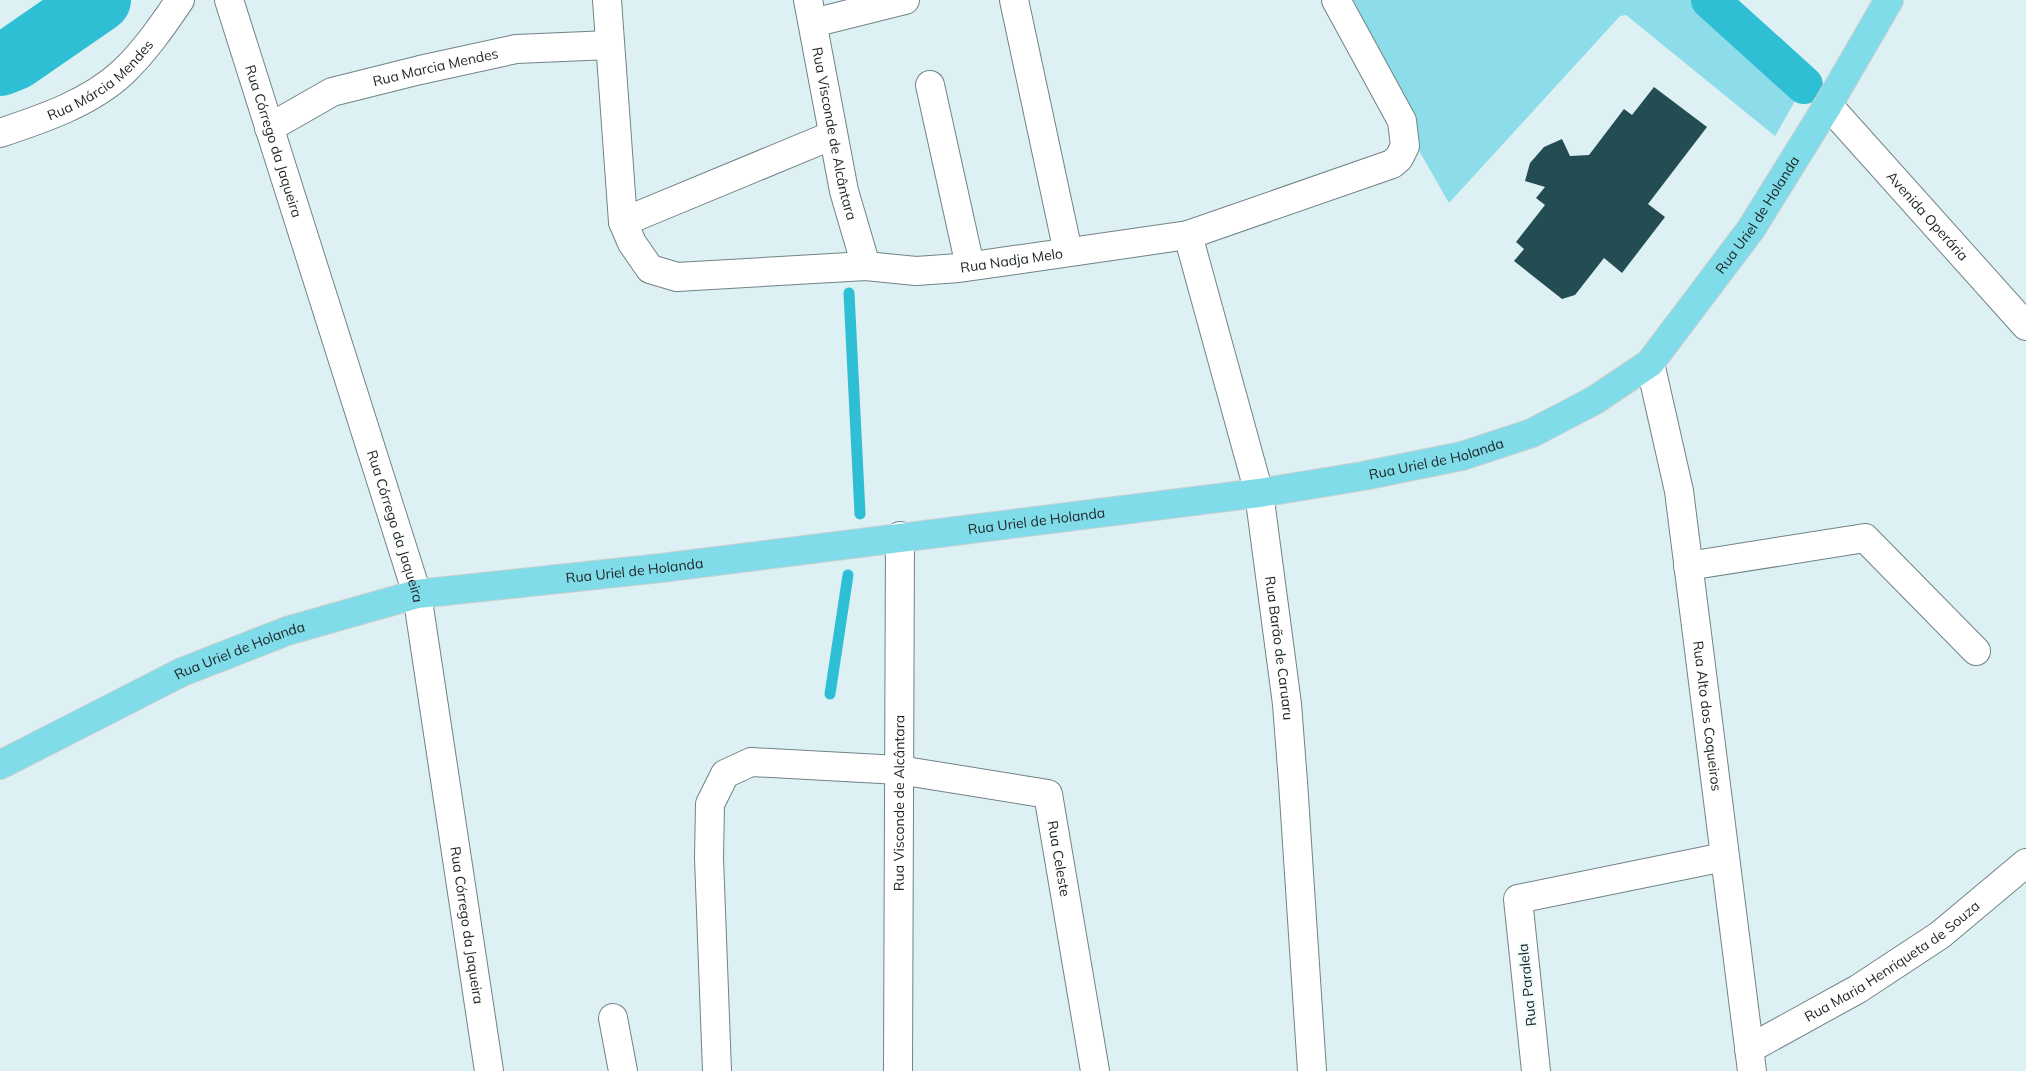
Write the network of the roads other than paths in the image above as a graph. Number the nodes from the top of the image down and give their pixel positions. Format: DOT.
graph roads {
  1 [pos="180,0"];
  2 [pos="229,0"];
  3 [pos="607,0"];
  4 [pos="905,0"];
  5 [pos="1014,0"];
  6 [pos="1336,0"];
  7 [pos="1889,0"];
  8 [pos="811,11"];
  9 [pos="610,45"];
  10 [pos="930,85"];
  11 [pos="1828,105"];
  12 [pos="269,128"];
  13 [pos="0,133"];
  14 [pos="833,135"];
  15 [pos="623,222"];
  16 [pos="1188,235"];
  17 [pos="1068,252"];
  18 [pos="866,266"];
  19 [pos="970,266"];
  20 [pos="2026,326"];
  21 [pos="1650,363"];
  22 [pos="1259,493"];
  23 [pos="900,536"];
  24 [pos="1688,566"];
  25 [pos="417,594"];
  26 [pos="1976,651"];
  27 [pos="0,765"];
  28 [pos="899,770"];
  29 [pos="1724,857"];
  30 [pos="2026,863"];
  31 [pos="613,1018"];
  32 [pos="1750,1060"];
  33 [pos="489,1071"];
  34 [pos="623,1071"];
  35 [pos="717,1071"];
  36 [pos="898,1071"];
  37 [pos="1094,1071"];
  38 [pos="1312,1071"];
  39 [pos="1536,1071"];
  1 -- 13 [label="street, Rua Márcia Mendes"];
  2 -- 12 [label="street, Rua Córrego da Jaqueira"];
  3 -- 9 [label="street"];
  4 -- 8 [label="street"];
  5 -- 17 [label="street"];
  6 -- 16 [label="street, Rua Nadja Melo"];
  7 -- 11 [label="main road, Rua Uriel de Holanda"];
  8 -- 14 [label="street, Rua Visconde de Alcântara"];
  9 -- 12 [label="street, Rua Marcia Mendes"];
  9 -- 15 [label="street"];
  10 -- 19 [label="street"];
  11 -- 20 [label="street, Avenida Operária"];
  11 -- 21 [label="main road, Rua Uriel de Holanda"];
  12 -- 25 [label="street, Rua Córrego da Jaqueira"];
  14 -- 15 [label="street"];
  14 -- 18 [label="street, Rua Visconde de Alcântara"];
  15 -- 18 [label="street, Rua Nadja Melo"];
  16 -- 17 [label="street, Rua Nadja Melo"];
  16 -- 22 [label="street, Rua Barão de Caruaru"];
  17 -- 19 [label="street, Rua Nadja Melo"];
  18 -- 19 [label="street, Rua Nadja Melo"];
  21 -- 22 [label="main road, Rua Uriel de Holanda"];
  21 -- 24 [label="street, Rua Alto dos Coqueiros"];
  22 -- 23 [label="main road, Rua Uriel de Holanda"];
  22 -- 38 [label="street, Rua Barão de Caruaru"];
  23 -- 25 [label="main road, Rua Uriel de Holanda"];
  23 -- 28 [label="street, Rua Visconde de Alcântara"];
  24 -- 26 [label="street"];
  24 -- 29 [label="street, Rua Alto dos Coqueiros"];
  25 -- 27 [label="main road, Rua Uriel de Holanda"];
  25 -- 33 [label="street, Rua Córrego da Jaqueira"];
  28 -- 35 [label="street"];
  28 -- 36 [label="street, Rua Visconde de Alcântara"];
  28 -- 37 [label="street, Rua Celeste"];
  29 -- 32 [label="street, Rua Alto dos Coqueiros"];
  29 -- 39 [label="street, Rua Paralela"];
  30 -- 32 [label="street, Rua Maria Henriqueta de Souza"];
  31 -- 34 [label="street"];
}
